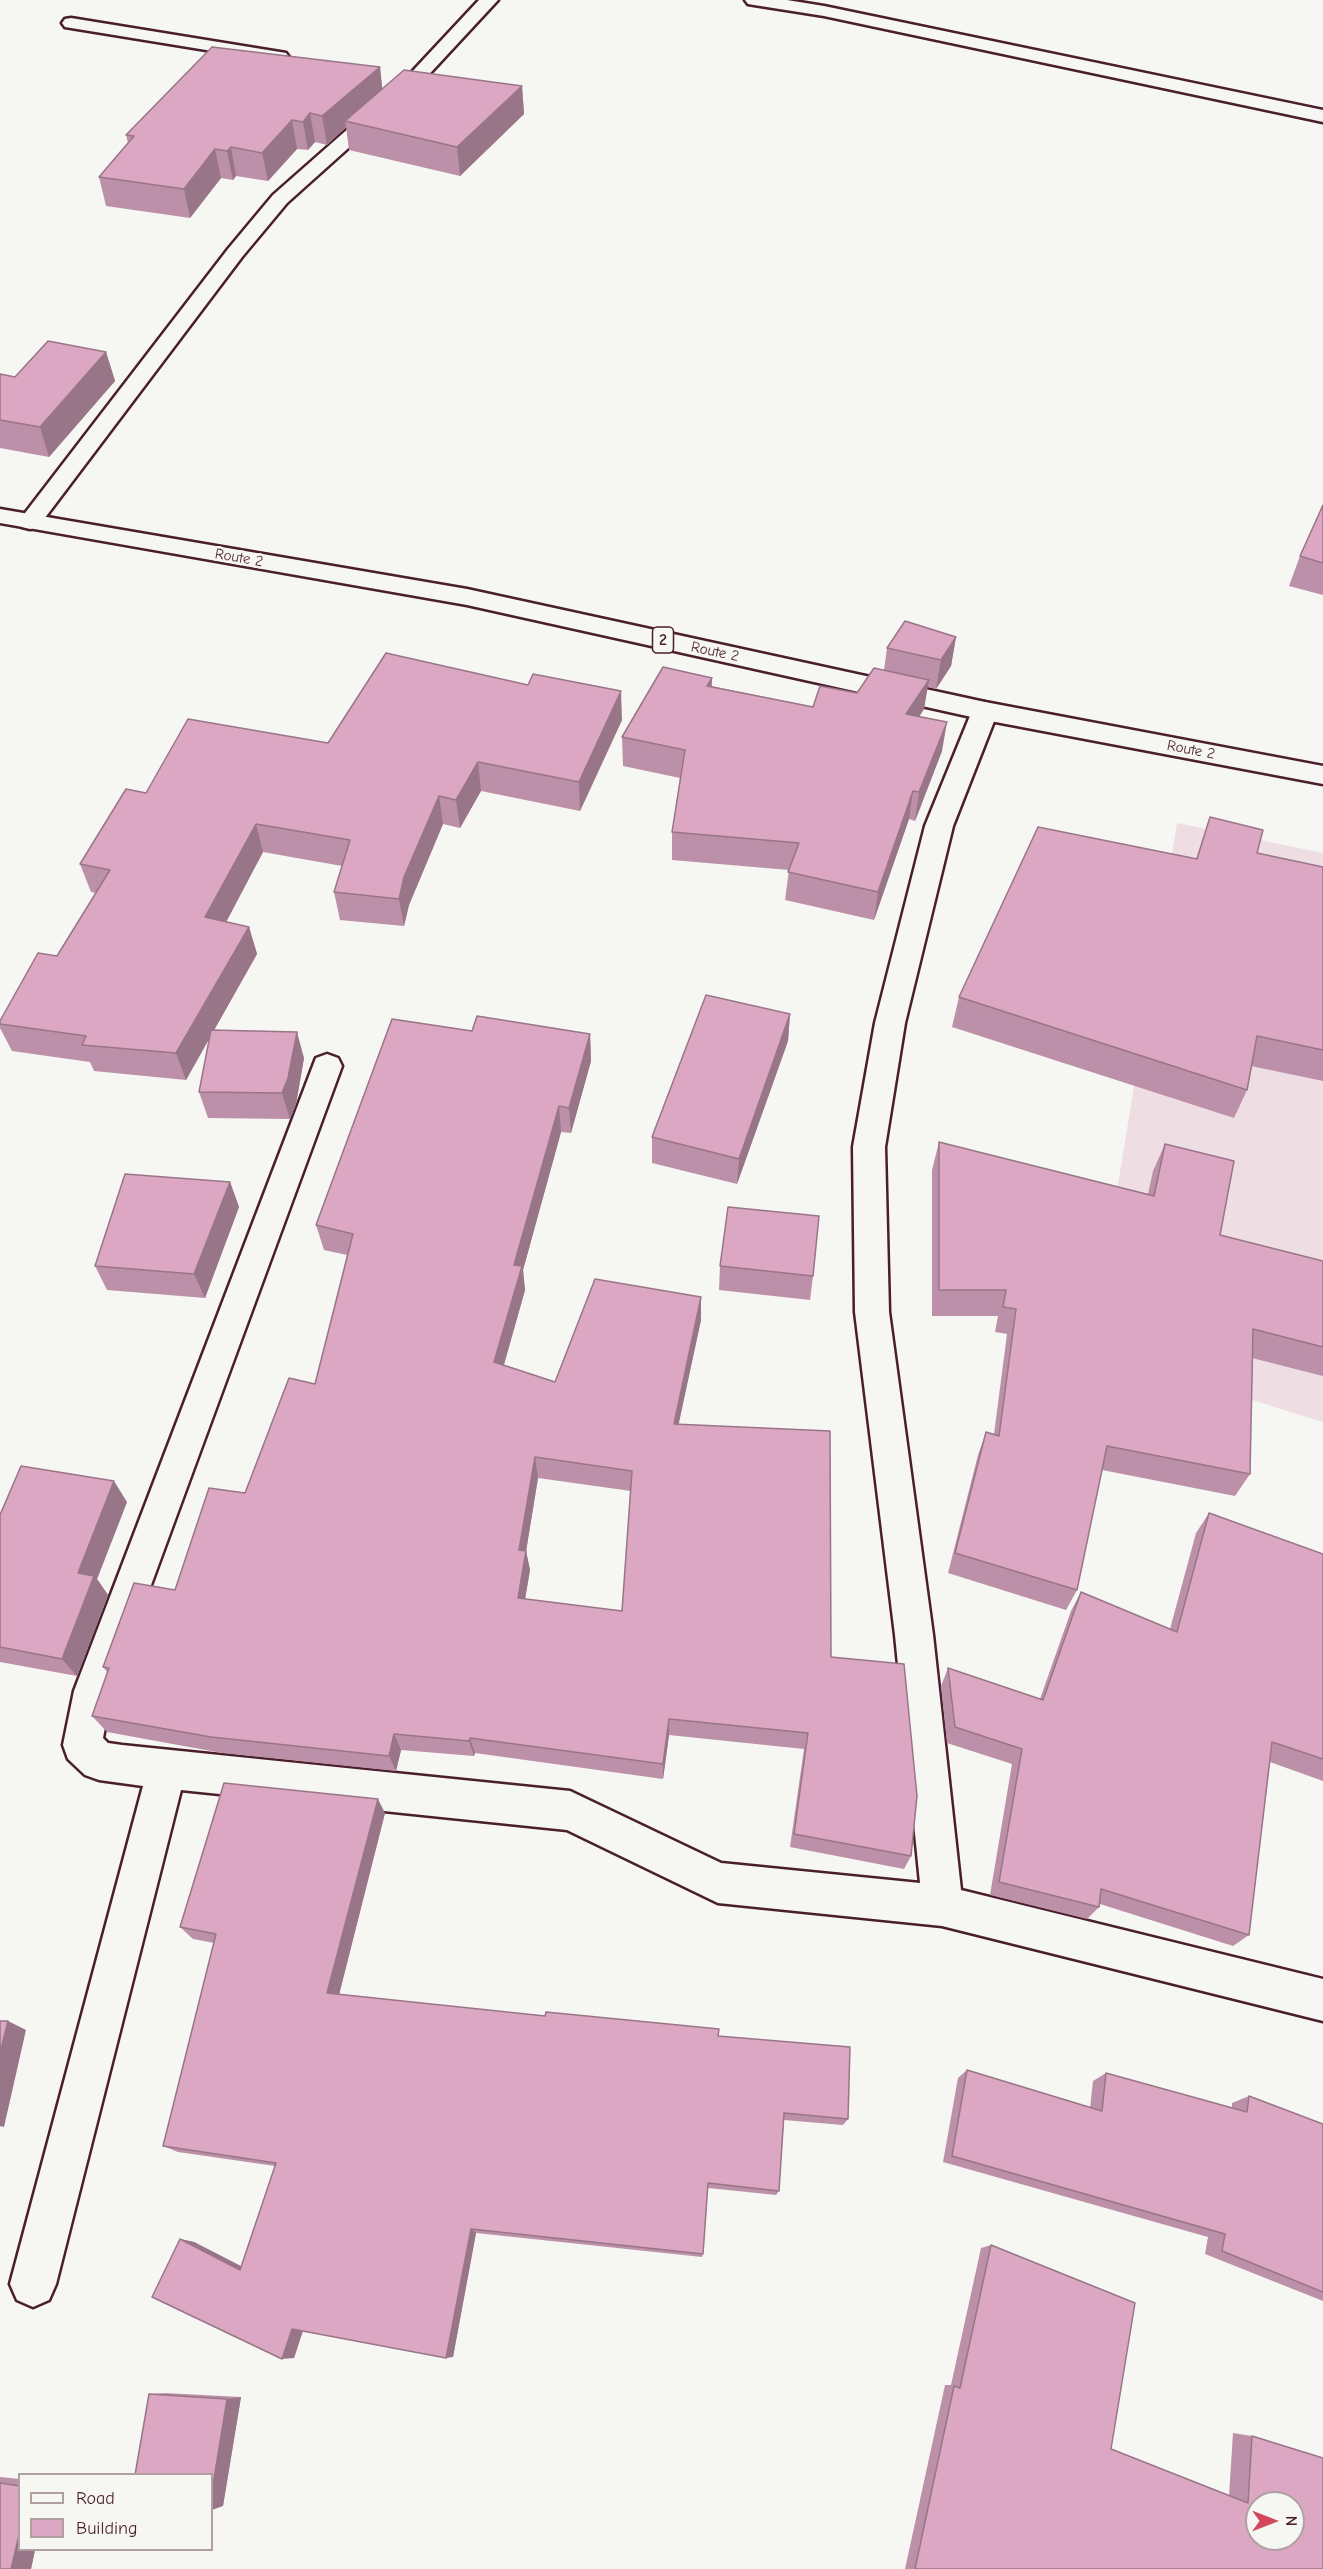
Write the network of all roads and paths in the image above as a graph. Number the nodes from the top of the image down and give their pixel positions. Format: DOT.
graph roads {
  1 [pos="489,0"];
  2 [pos="754,0"];
  3 [pos="71,23"];
  4 [pos="300,60"];
  5 [pos="392,75"];
  6 [pos="415,79"];
  7 [pos="1323,116"];
  8 [pos="0,516"];
  9 [pos="30,522"];
  10 [pos="985,711"];
  11 [pos="1323,775"];
  12 [pos="327,1066"];
  13 [pos="167,1769"];
  14 [pos="942,1906"];
  15 [pos="1323,2000"];
  16 [pos="33,2284"];
  1 -- 6 [label="main road"];
  2 -- 7 [label="main road"];
  3 -- 4 [label="main road"];
  5 -- 6 [label="main road"];
  6 -- 9 [label="main road"];
  8 -- 9 [label="main road, Route 2 / 2"];
  9 -- 10 [label="main road, Route 2 / 2"];
  10 -- 11 [label="main road, Route 2 / 2"];
  10 -- 14 [label="main road"];
  12 -- 13 [label="main road"];
  13 -- 14 [label="main road"];
  13 -- 16 [label="main road"];
  14 -- 15 [label="main road"];
}
